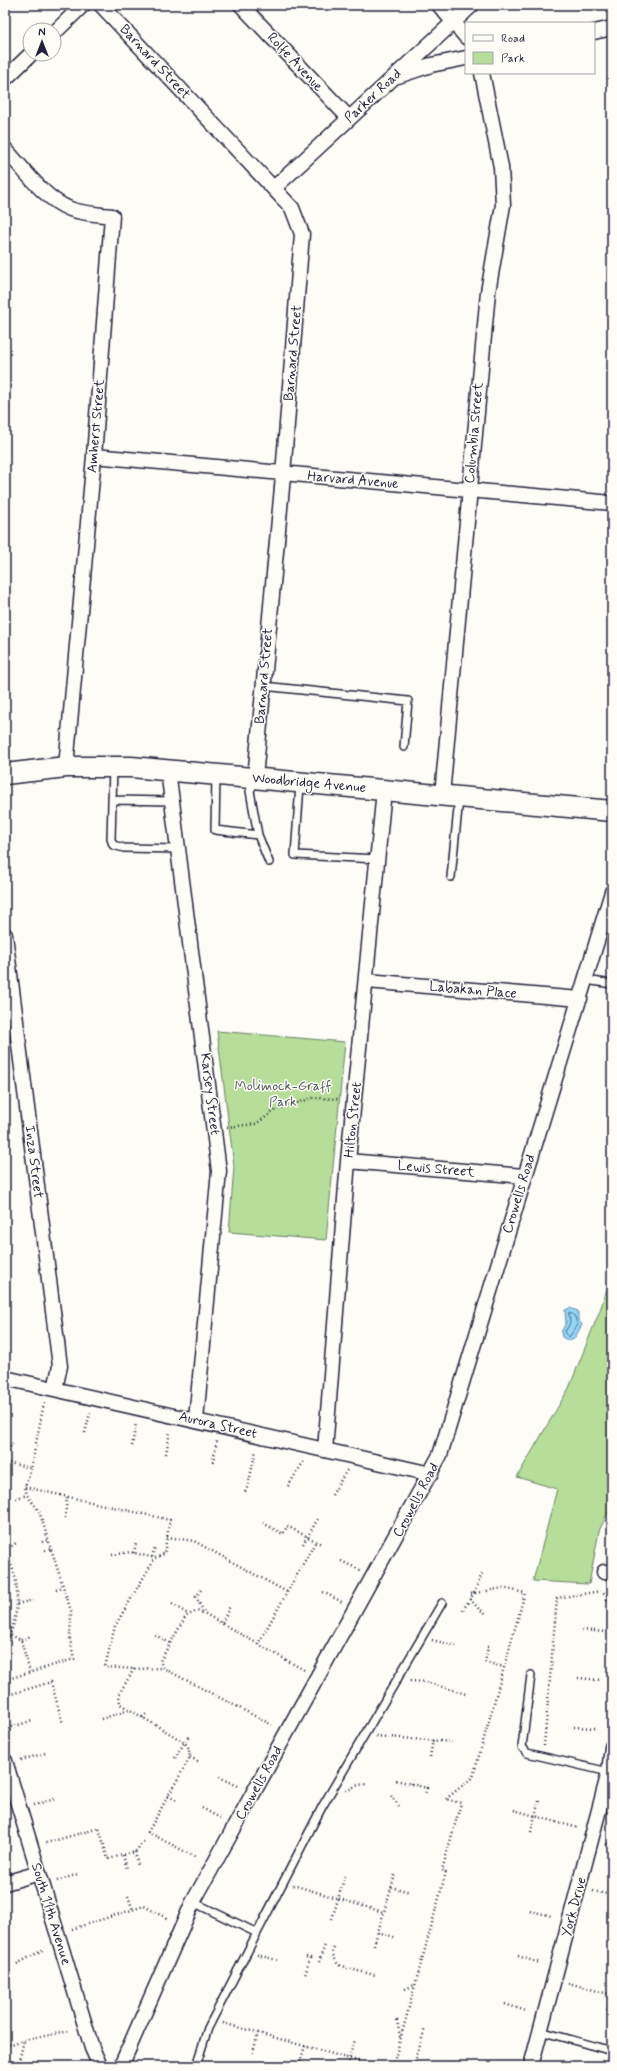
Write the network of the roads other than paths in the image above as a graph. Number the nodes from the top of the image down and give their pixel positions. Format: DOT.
graph roads {
  1 [pos="83,5"];
  2 [pos="101,5"];
  3 [pos="241,5"];
  4 [pos="439,5"];
  5 [pos="472,5"];
  6 [pos="454,22"];
  7 [pos="62,25"];
  8 [pos="612,28"];
  9 [pos="595,32"];
  10 [pos="465,35"];
  11 [pos="465,58"];
  12 [pos="23,62"];
  13 [pos="482,74"];
  14 [pos="5,79"];
  15 [pos="390,79"];
  16 [pos="349,118"];
  17 [pos="5,149"];
  18 [pos="274,188"];
  19 [pos="94,456"];
  20 [pos="283,474"];
  21 [pos="469,491"];
  22 [pos="612,503"];
  23 [pos="264,686"];
  24 [pos="404,747"];
  25 [pos="66,767"];
  26 [pos="113,767"];
  27 [pos="168,770"];
  28 [pos="5,774"];
  29 [pos="216,775"];
  30 [pos="255,778"];
  31 [pos="301,782"];
  32 [pos="384,790"];
  33 [pos="450,796"];
  34 [pos="112,800"];
  35 [pos="172,801"];
  36 [pos="612,811"];
  37 [pos="258,835"];
  38 [pos="179,849"];
  39 [pos="378,859"];
  40 [pos="268,862"];
  41 [pos="451,877"];
  42 [pos="612,892"];
  43 [pos="5,935"];
  44 [pos="586,980"];
  45 [pos="367,981"];
  46 [pos="612,984"];
  47 [pos="9,997"];
  48 [pos="580,999"];
  49 [pos="348,1161"];
  50 [pos="524,1176"];
  51 [pos="5,1378"];
  52 [pos="56,1389"];
  53 [pos="196,1420"];
  54 [pos="325,1450"];
  55 [pos="431,1474"];
  56 [pos="442,1603"];
  57 [pos="532,1675"];
  58 [pos="612,1747"];
  59 [pos="5,1761"];
  60 [pos="609,1772"];
  61 [pos="39,1873"];
  62 [pos="5,1883"];
  63 [pos="193,1902"];
  64 [pos="257,1933"];
  65 [pos="540,2031"];
  66 [pos="612,2051"];
  67 [pos="100,2066"];
  68 [pos="120,2066"];
  69 [pos="196,2066"];
  70 [pos="531,2066"];
  1 -- 7 [label="street"];
  2 -- 18 [label="street, Barnard Street"];
  3 -- 16 [label="street, Rolfe Avenue"];
  4 -- 6 [label="street"];
  5 -- 6 [label="street, Parker Road"];
  6 -- 10 [label="street"];
  6 -- 15 [label="street, Parker Road"];
  8 -- 9 [label="street"];
  11 -- 15 [label="street"];
  12 -- 14 [label="street"];
  13 -- 21 [label="street, Columbia Street"];
  15 -- 16 [label="street, Parker Road"];
  16 -- 18 [label="street, Parker Road"];
  17 -- 19 [label="street, Amherst Street"];
  18 -- 20 [label="street, Barnard Street"];
  19 -- 20 [label="street, Harvard Avenue"];
  19 -- 25 [label="street, Amherst Street"];
  20 -- 21 [label="street, Harvard Avenue"];
  20 -- 23 [label="street, Barnard Street"];
  21 -- 22 [label="street, Harvard Avenue"];
  21 -- 33 [label="street, Columbia Street"];
  23 -- 24 [label="lane"];
  23 -- 30 [label="street, Barnard Street"];
  25 -- 26 [label="main road, Woodbridge Avenue"];
  25 -- 28 [label="main road, Woodbridge Avenue"];
  26 -- 27 [label="main road, Woodbridge Avenue"];
  26 -- 34 [label="lane"];
  27 -- 29 [label="main road, Woodbridge Avenue"];
  27 -- 35 [label="street, Karsey Street"];
  29 -- 30 [label="main road, Woodbridge Avenue"];
  29 -- 37 [label="lane"];
  30 -- 31 [label="main road, Woodbridge Avenue"];
  30 -- 37 [label="lane"];
  31 -- 32 [label="main road, Woodbridge Avenue"];
  31 -- 39 [label="lane"];
  32 -- 33 [label="main road, Woodbridge Avenue"];
  32 -- 39 [label="street, Hilton Street"];
  33 -- 36 [label="main road, Woodbridge Avenue"];
  33 -- 41 [label="lane"];
  34 -- 35 [label="lane"];
  34 -- 38 [label="lane"];
  35 -- 38 [label="street, Karsey Street"];
  37 -- 40 [label="lane"];
  38 -- 53 [label="street, Karsey Street"];
  39 -- 45 [label="street, Hilton Street"];
  42 -- 44 [label="street, Crowells Road"];
  43 -- 47 [label="street, Inza Street"];
  44 -- 46 [label="lane"];
  44 -- 48 [label="street, Crowells Road"];
  45 -- 48 [label="street, Labakan Place"];
  45 -- 49 [label="street, Hilton Street"];
  47 -- 52 [label="street, Inza Street"];
  48 -- 50 [label="street, Crowells Road"];
  49 -- 50 [label="street, Lewis Street"];
  49 -- 54 [label="street, Hilton Street"];
  50 -- 55 [label="street, Crowells Road"];
  51 -- 52 [label="street, Aurora Street"];
  52 -- 53 [label="street, Aurora Street"];
  53 -- 54 [label="street, Aurora Street"];
  54 -- 55 [label="street, Aurora Street"];
  55 -- 63 [label="street, Crowells Road"];
  56 -- 64 [label="lane"];
  57 -- 60 [label="lane"];
  58 -- 60 [label="street, York Drive"];
  59 -- 61 [label="street, South 11th Avenue"];
  60 -- 65 [label="street, York Drive"];
  61 -- 62 [label="street"];
  61 -- 67 [label="street, South 11th Avenue"];
  63 -- 64 [label="lane"];
  63 -- 68 [label="street, Crowells Road"];
  64 -- 69 [label="lane"];
  65 -- 66 [label="lane"];
  65 -- 70 [label="street, York Drive"];
}
